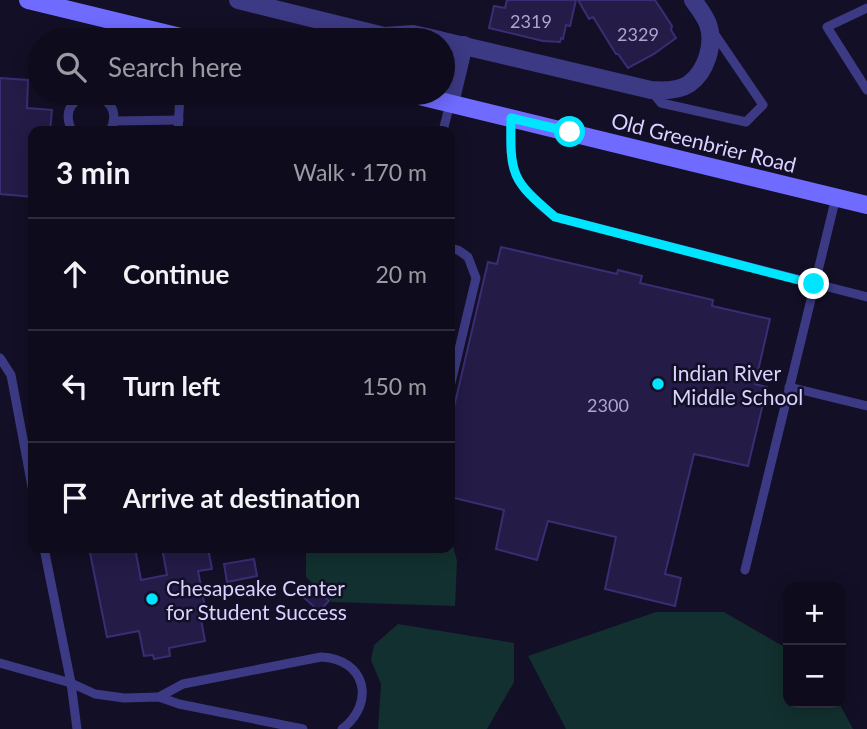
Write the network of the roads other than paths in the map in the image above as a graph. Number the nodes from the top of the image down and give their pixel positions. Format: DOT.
graph roads {
  1 [pos="28,0"];
  2 [pos="238,0"];
  3 [pos="693,0"];
  4 [pos="867,8"];
  5 [pos="708,24"];
  6 [pos="142,28"];
  7 [pos="352,28"];
  8 [pos="455,43"];
  9 [pos="464,45"];
  10 [pos="455,82"];
  11 [pos="651,90"];
  12 [pos="867,90"];
  13 [pos="455,104"];
  14 [pos="74,105"];
  15 [pos="108,105"];
  16 [pos="180,105"];
  17 [pos="450,105"];
  18 [pos="511,118"];
  19 [pos="179,120"];
  20 [pos="114,121"];
  21 [pos="70,126"];
  22 [pos="112,126"];
  23 [pos="178,126"];
  24 [pos="444,126"];
  25 [pos="836,197"];
  26 [pos="867,205"];
  27 [pos="455,249"];
  28 [pos="814,284"];
  29 [pos="867,298"];
  30 [pos="0,358"];
  31 [pos="455,366"];
  32 [pos="789,387"];
  33 [pos="867,406"];
  34 [pos="28,465"];
  35 [pos="45,553"];
  36 [pos="745,570"];
  37 [pos="0,663"];
  38 [pos="71,683"];
  39 [pos="159,697"];
  40 [pos="77,729"];
  41 [pos="303,729"];
  42 [pos="342,729"];
  1 -- 6 [label="street"];
  2 -- 7 [label="street"];
  3 -- 5 [label="street"];
  4 -- 12 [label="lane"];
  5 -- 11 [label="street"];
  5 -- 11 [label="lane"];
  8 -- 9 [label="street"];
  9 -- 10 [label="street"];
  9 -- 11 [label="street"];
  13 -- 18 [label="street, Old Greenbrier Road"];
  14 -- 21 [label="lane"];
  15 -- 20 [label="lane"];
  16 -- 19 [label="lane"];
  17 -- 24 [label="lane"];
  18 -- 25 [label="street, Old Greenbrier Road"];
  18 -- 28 [label="lane"];
  19 -- 20 [label="lane"];
  19 -- 23 [label="lane"];
  20 -- 22 [label="lane"];
  25 -- 26 [label="street, Old Greenbrier Road"];
  25 -- 28 [label="lane"];
  27 -- 31 [label="lane"];
  28 -- 29 [label="lane"];
  28 -- 32 [label="lane"];
  30 -- 34 [label="lane"];
  32 -- 33 [label="lane"];
  32 -- 36 [label="lane"];
  35 -- 38 [label="lane"];
  37 -- 38 [label="lane"];
  38 -- 39 [label="lane"];
  38 -- 40 [label="lane"];
  39 -- 41 [label="lane"];
  39 -- 42 [label="lane"];
}
